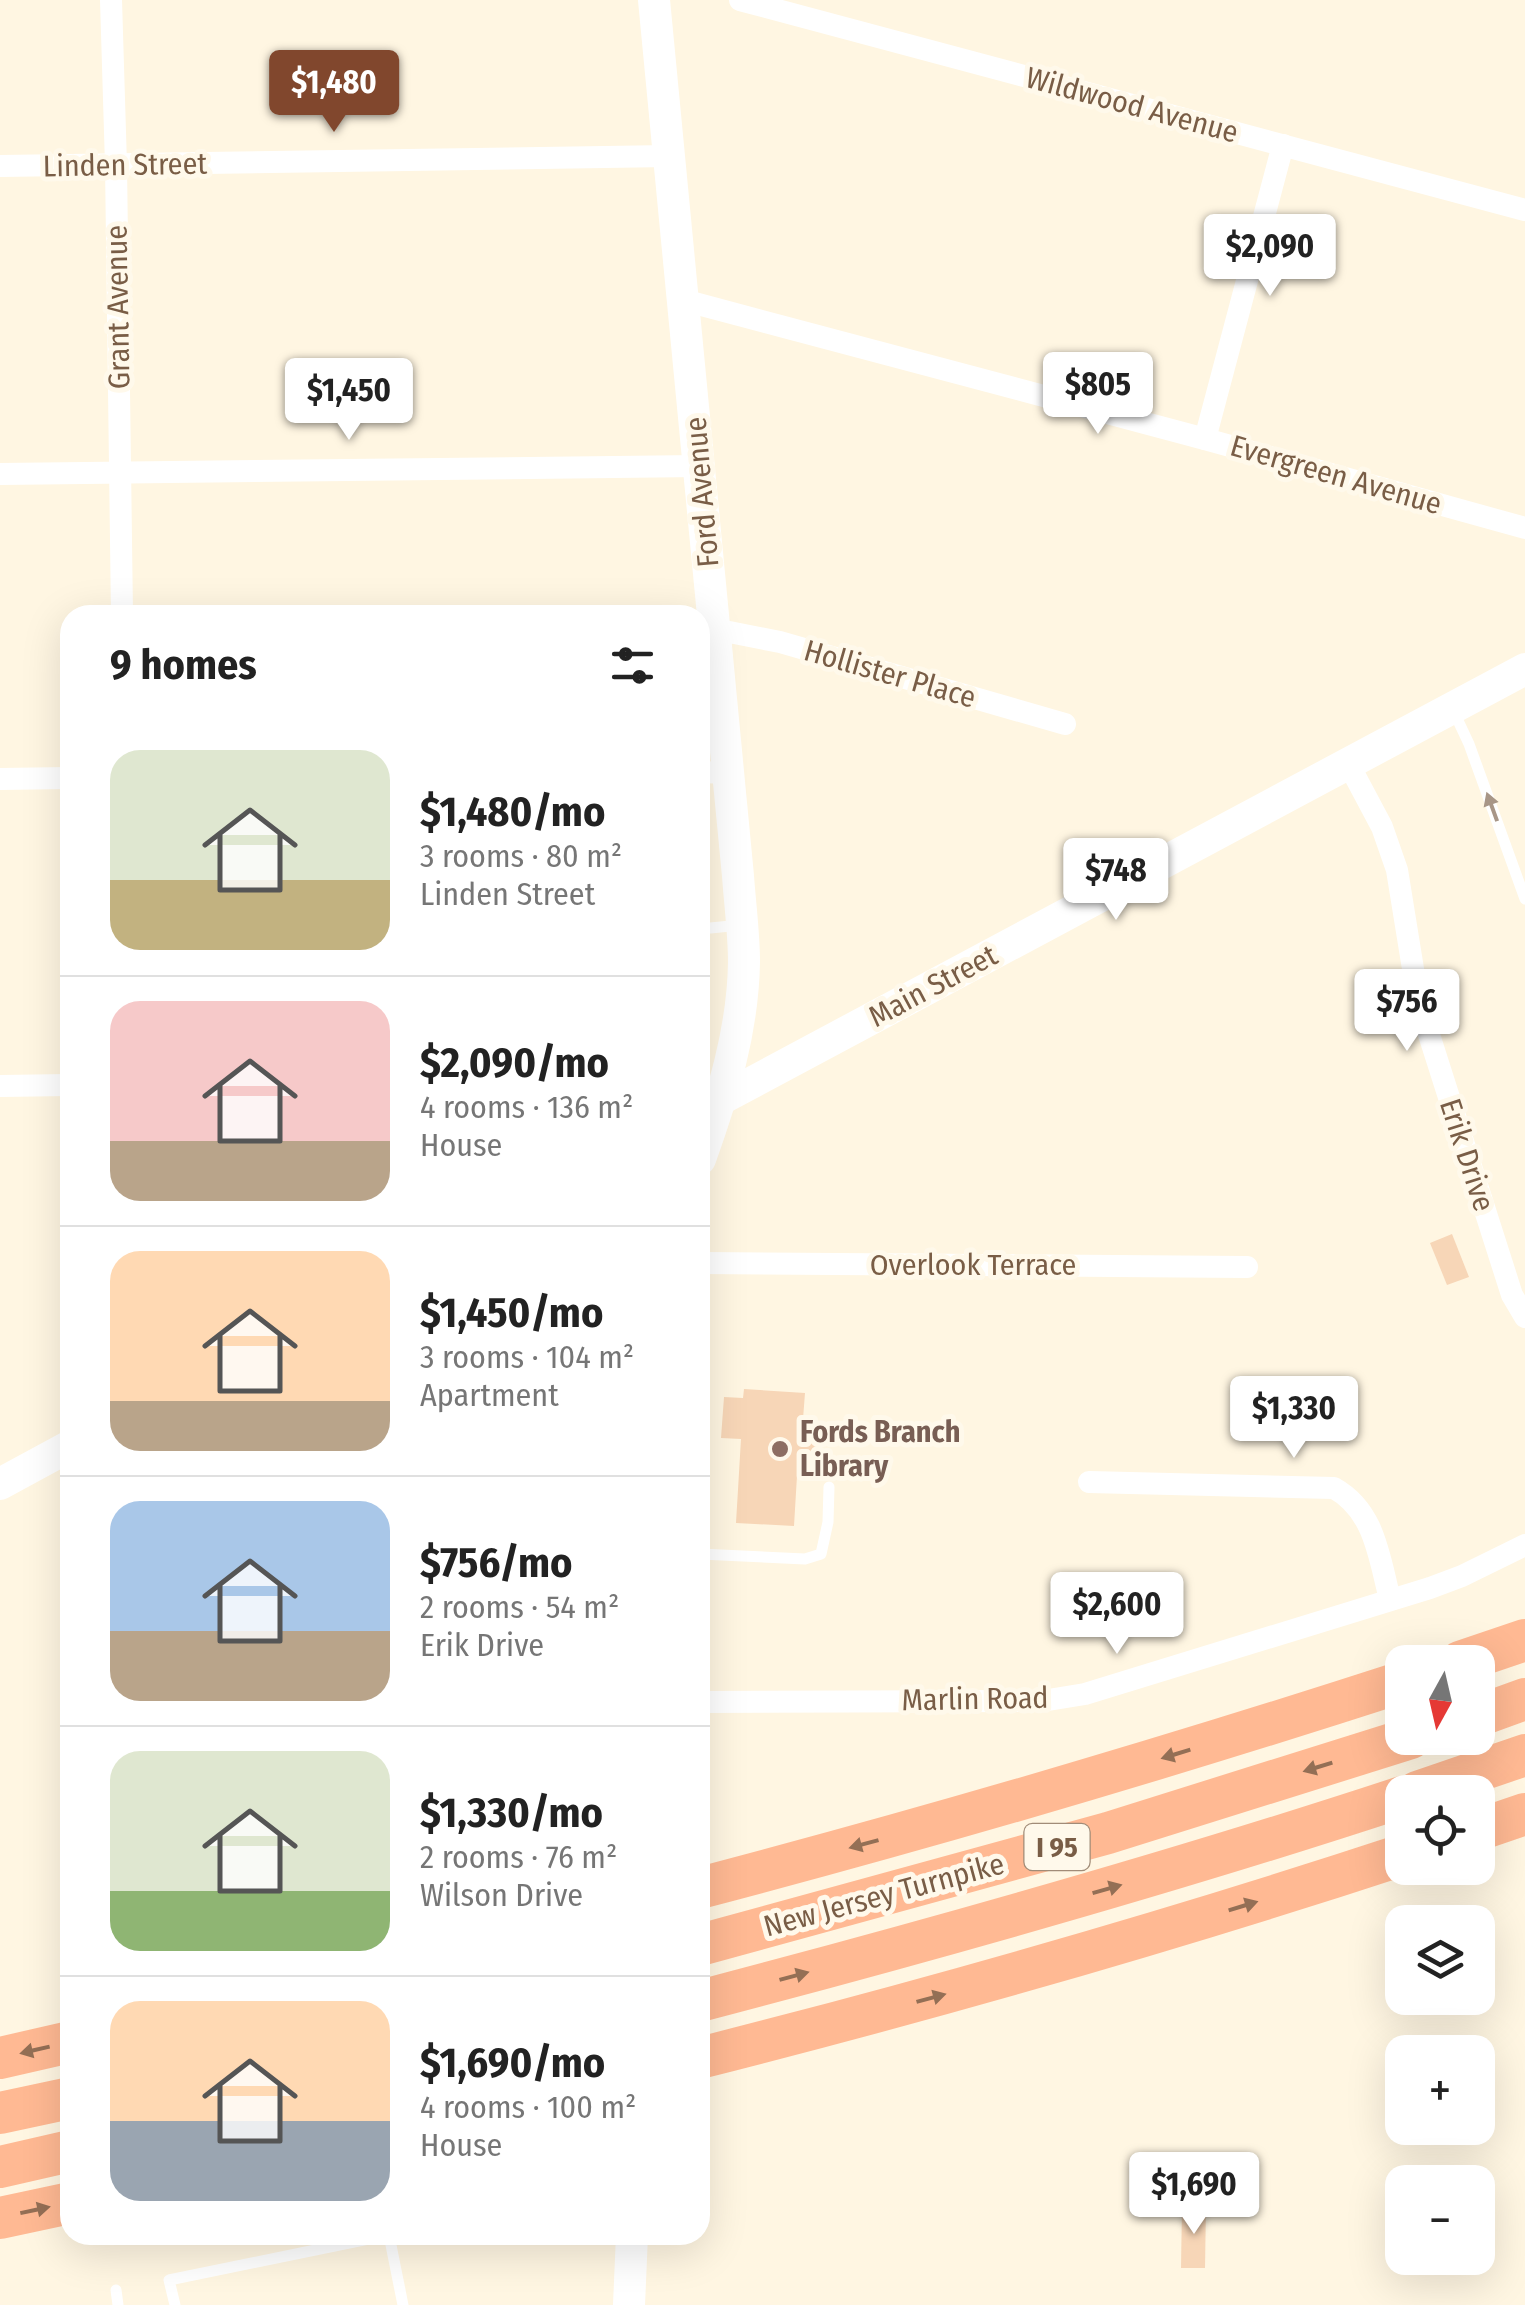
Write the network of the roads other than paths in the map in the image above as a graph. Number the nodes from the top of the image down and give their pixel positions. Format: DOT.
graph roads {
  1 [pos="111,0"];
  2 [pos="654,0"];
  3 [pos="740,0"];
  4 [pos="1283,146"];
  5 [pos="669,156"];
  6 [pos="116,165"];
  7 [pos="0,166"];
  8 [pos="1525,210"];
  9 [pos="684,300"];
  10 [pos="1206,439"];
  11 [pos="699,466"];
  12 [pos="120,472"];
  13 [pos="0,474"];
  14 [pos="1525,528"];
  15 [pos="122,605"];
  16 [pos="714,629"];
  17 [pos="1525,669"];
  18 [pos="1452,708"];
  19 [pos="1065,724"];
  20 [pos="1348,763"];
  21 [pos="714,772"];
  22 [pos="60,778"];
  23 [pos="0,779"];
  24 [pos="1525,899"];
  25 [pos="742,925"];
  26 [pos="710,928"];
  27 [pos="60,1085"];
  28 [pos="0,1086"];
  29 [pos="710,1105"];
  30 [pos="710,1263"];
  31 [pos="1246,1267"];
  32 [pos="1525,1317"];
  33 [pos="60,1451"];
  34 [pos="1089,1482"];
  35 [pos="0,1484"];
  36 [pos="829,1487"];
  37 [pos="1525,1545"];
  38 [pos="710,1554"];
  39 [pos="1390,1599"];
  40 [pos="1525,1640"];
  41 [pos="1495,1650"];
  42 [pos="1385,1688"];
  43 [pos="1525,1699"];
  44 [pos="710,1702"];
  45 [pos="1495,1710"];
  46 [pos="1385,1746"];
  47 [pos="1525,1756"];
  48 [pos="1468,1775"];
  49 [pos="1385,1803"];
  50 [pos="1525,1814"];
  51 [pos="1495,1824"];
  52 [pos="956,1847"];
  53 [pos="1385,1860"];
  54 [pos="710,1886"];
  55 [pos="710,1941"];
  56 [pos="710,1998"];
  57 [pos="60,2044"];
  58 [pos="710,2055"];
  59 [pos="0,2058"];
  60 [pos="60,2100"];
  61 [pos="0,2114"];
  62 [pos="60,2153"];
  63 [pos="0,2167"];
  64 [pos="60,2205"];
  65 [pos="0,2218"];
  66 [pos="340,2245"];
  67 [pos="390,2245"];
  68 [pos="632,2245"];
  69 [pos="116,2290"];
  70 [pos="118,2305"];
  71 [pos="175,2305"];
  72 [pos="403,2305"];
  73 [pos="629,2305"];
  1 -- 6 [label="street, Grant Avenue"];
  2 -- 5 [label="street, Ford Avenue"];
  3 -- 4 [label="street, Wildwood Avenue"];
  4 -- 8 [label="street, Wildwood Avenue"];
  4 -- 10 [label="street"];
  5 -- 6 [label="street, Linden Street"];
  5 -- 9 [label="street, Ford Avenue"];
  6 -- 7 [label="street, Linden Street"];
  6 -- 12 [label="street, Grant Avenue"];
  9 -- 10 [label="street, Evergreen Avenue"];
  9 -- 11 [label="street, Ford Avenue"];
  10 -- 14 [label="street, Evergreen Avenue"];
  11 -- 12 [label="street"];
  11 -- 16 [label="street, Ford Avenue"];
  12 -- 13 [label="street"];
  12 -- 15 [label="street, Grant Avenue"];
  16 -- 19 [label="street, Hollister Place"];
  16 -- 21 [label="street, Ford Avenue"];
  17 -- 18 [label="street, Main Street"];
  18 -- 20 [label="street, Main Street"];
  24 -- 18 [label="lane, one-way"];
  20 -- 29 [label="street, Main Street"];
  20 -- 32 [label="street, Erik Drive"];
  21 -- 25 [label="street, Ford Avenue"];
  22 -- 23 [label="street"];
  25 -- 26 [label="lane"];
  25 -- 29 [label="street, Ford Avenue"];
  27 -- 28 [label="street"];
  30 -- 31 [label="street, Overlook Terrace"];
  33 -- 35 [label="street"];
  34 -- 39 [label="street"];
  36 -- 38 [label="lane"];
  37 -- 39 [label="street, Marlin Road"];
  39 -- 44 [label="street, Marlin Road"];
  40 -- 41 [label="highway"];
  42 -- 52 [label="highway, New Jersey Turnpike / I 95, one-way"];
  43 -- 45 [label="highway"];
  46 -- 52 [label="highway, New Jersey Turnpike / I 95, one-way"];
  47 -- 48 [label="highway"];
  56 -- 49 [label="highway, New Jersey Turnpike / I 95, one-way"];
  50 -- 51 [label="highway"];
  52 -- 54 [label="highway, New Jersey Turnpike / I 95, one-way"];
  52 -- 55 [label="highway, New Jersey Turnpike / I 95"];
  58 -- 53 [label="highway, one-way"];
  57 -- 59 [label="highway, one-way"];
  60 -- 61 [label="highway"];
  62 -- 63 [label="highway"];
  65 -- 64 [label="highway, one-way"];
  66 -- 71 [label="lane"];
  67 -- 72 [label="lane"];
  68 -- 73 [label="street"];
  69 -- 70 [label="lane"];
}
